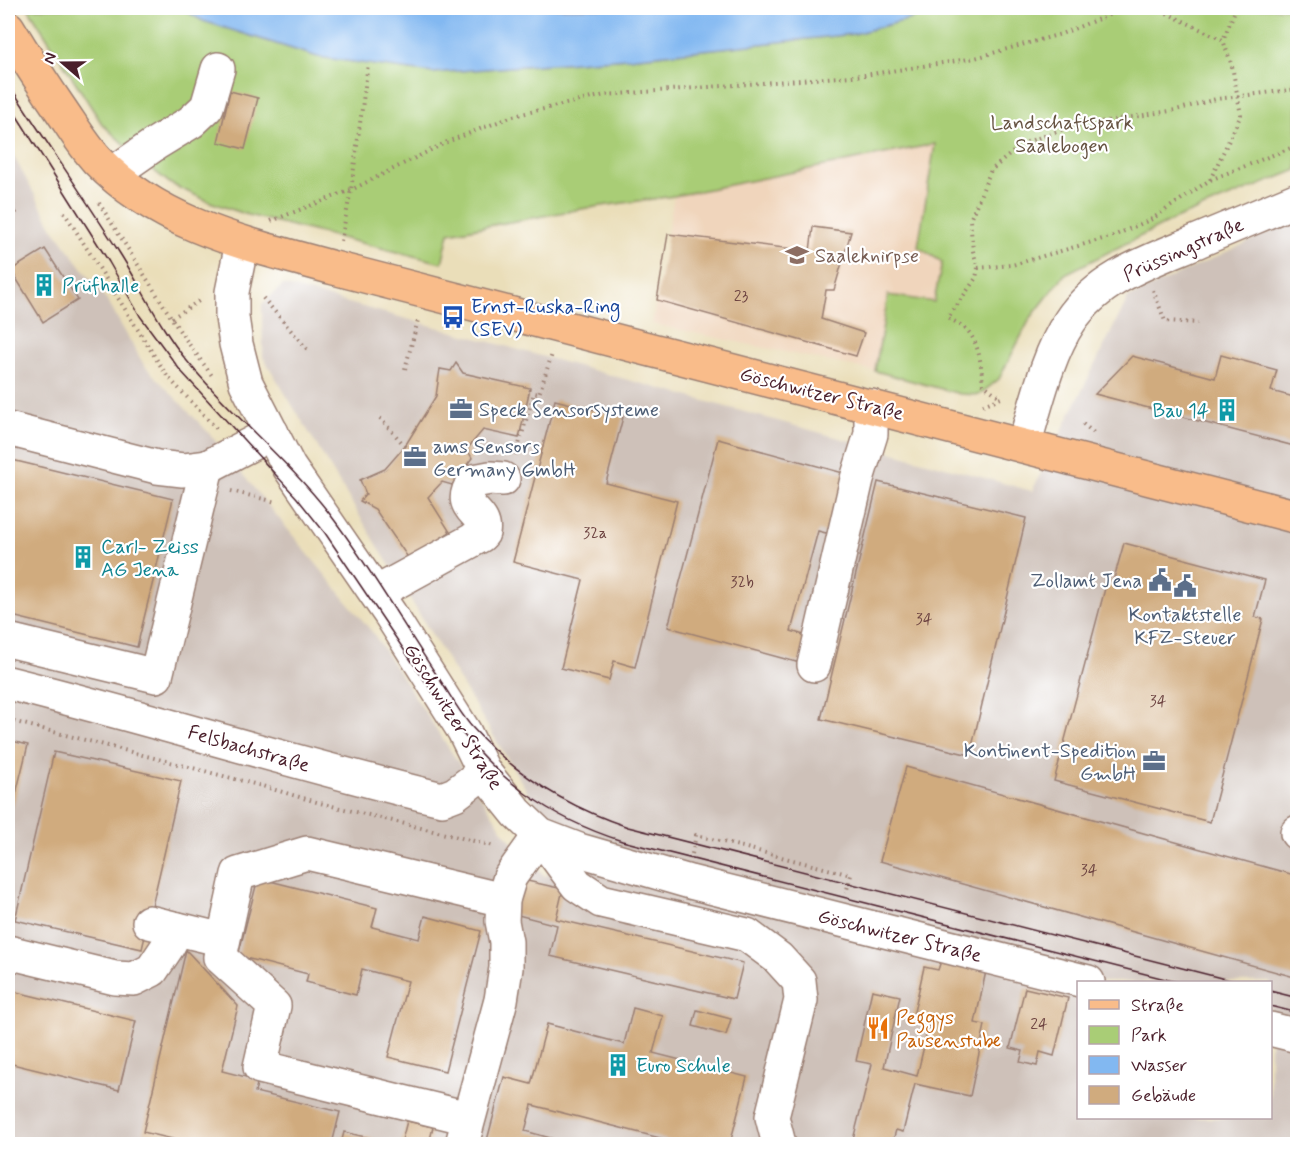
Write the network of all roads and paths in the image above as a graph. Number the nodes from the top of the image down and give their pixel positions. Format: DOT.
graph roads {
  1 [pos="1126,8"];
  2 [pos="1156,8"];
  3 [pos="1236,8"];
  4 [pos="8,28"];
  5 [pos="1223,40"];
  6 [pos="368,64"];
  7 [pos="218,69"];
  8 [pos="1298,88"];
  9 [pos="1238,95"];
  10 [pos="1298,145"];
  11 [pos="1210,180"];
  12 [pos="105,188"];
  13 [pos="351,190"];
  14 [pos="1298,199"];
  15 [pos="17,211"];
  16 [pos="64,212"];
  17 [pos="8,222"];
  18 [pos="242,243"];
  19 [pos="339,248"];
  20 [pos="8,262"];
  21 [pos="978,268"];
  22 [pos="13,269"];
  23 [pos="260,295"];
  24 [pos="207,296"];
  25 [pos="1158,301"];
  26 [pos="419,315"];
  27 [pos="172,318"];
  28 [pos="1198,323"];
  29 [pos="307,349"];
  30 [pos="553,350"];
  31 [pos="405,369"];
  32 [pos="216,381"];
  33 [pos="1000,398"];
  34 [pos="872,406"];
  35 [pos="380,418"];
  36 [pos="8,429"];
  37 [pos="272,433"];
  38 [pos="221,434"];
  39 [pos="405,446"];
  40 [pos="1023,446"];
  41 [pos="216,478"];
  42 [pos="503,479"];
  43 [pos="279,502"];
  44 [pos="1298,517"];
  45 [pos="376,593"];
  46 [pos="8,639"];
  47 [pos="814,665"];
  48 [pos="8,683"];
  49 [pos="8,720"];
  50 [pos="484,772"];
  51 [pos="540,835"];
  52 [pos="696,836"];
  53 [pos="851,875"];
  54 [pos="503,900"];
  55 [pos="223,940"];
  56 [pos="8,952"];
  57 [pos="1084,981"];
  58 [pos="1272,1030"];
  59 [pos="1298,1036"];
  60 [pos="465,1131"];
  61 [pos="779,1144"];
  1 -- 13 [label="path"];
  2 -- 5 [label="path"];
  3 -- 5 [label="path"];
  4 -- 12 [label="main road, Göschwitzer Straße"];
  5 -- 9 [label="path"];
  6 -- 13 [label="path"];
  7 -- 12 [label="street"];
  8 -- 9 [label="path"];
  9 -- 11 [label="path"];
  9 -- 21 [label="path"];
  10 -- 11 [label="path"];
  11 -- 21 [label="path"];
  12 -- 18 [label="main road, Göschwitzer Straße"];
  12 -- 27 [label="path"];
  13 -- 18 [label="path"];
  13 -- 19 [label="path"];
  14 -- 40 [label="street, Prüssingstraße"];
  15 -- 17 [label="path"];
  16 -- 38 [label="path"];
  18 -- 34 [label="main road, Göschwitzer Straße"];
  18 -- 37 [label="street, Göschwitzer Straße"];
  20 -- 22 [label="path"];
  21 -- 33 [label="path"];
  23 -- 29 [label="path"];
  24 -- 27 [label="path"];
  25 -- 28 [label="path"];
  26 -- 31 [label="path"];
  27 -- 32 [label="path"];
  30 -- 42 [label="path"];
  34 -- 40 [label="main road, Göschwitzer Straße"];
  34 -- 47 [label="street"];
  35 -- 39 [label="path"];
  36 -- 41 [label="street"];
  37 -- 41 [label="street"];
  37 -- 45 [label="street, Göschwitzer Straße"];
  40 -- 44 [label="main road, Göschwitzer Straße"];
  41 -- 43 [label="path"];
  41 -- 46 [label="street"];
  42 -- 45 [label="street"];
  45 -- 50 [label="street, Göschwitzer Straße"];
  48 -- 50 [label="street, Felsbachstraße"];
  49 -- 51 [label="path"];
  50 -- 51 [label="street, Göschwitzer Straße"];
  51 -- 54 [label="street"];
  51 -- 57 [label="street, Göschwitzer Straße"];
  51 -- 61 [label="street"];
  52 -- 53 [label="path"];
  54 -- 55 [label="street"];
  54 -- 60 [label="street"];
  55 -- 56 [label="street"];
  55 -- 60 [label="street"];
  58 -- 59 [label="street"];
}
